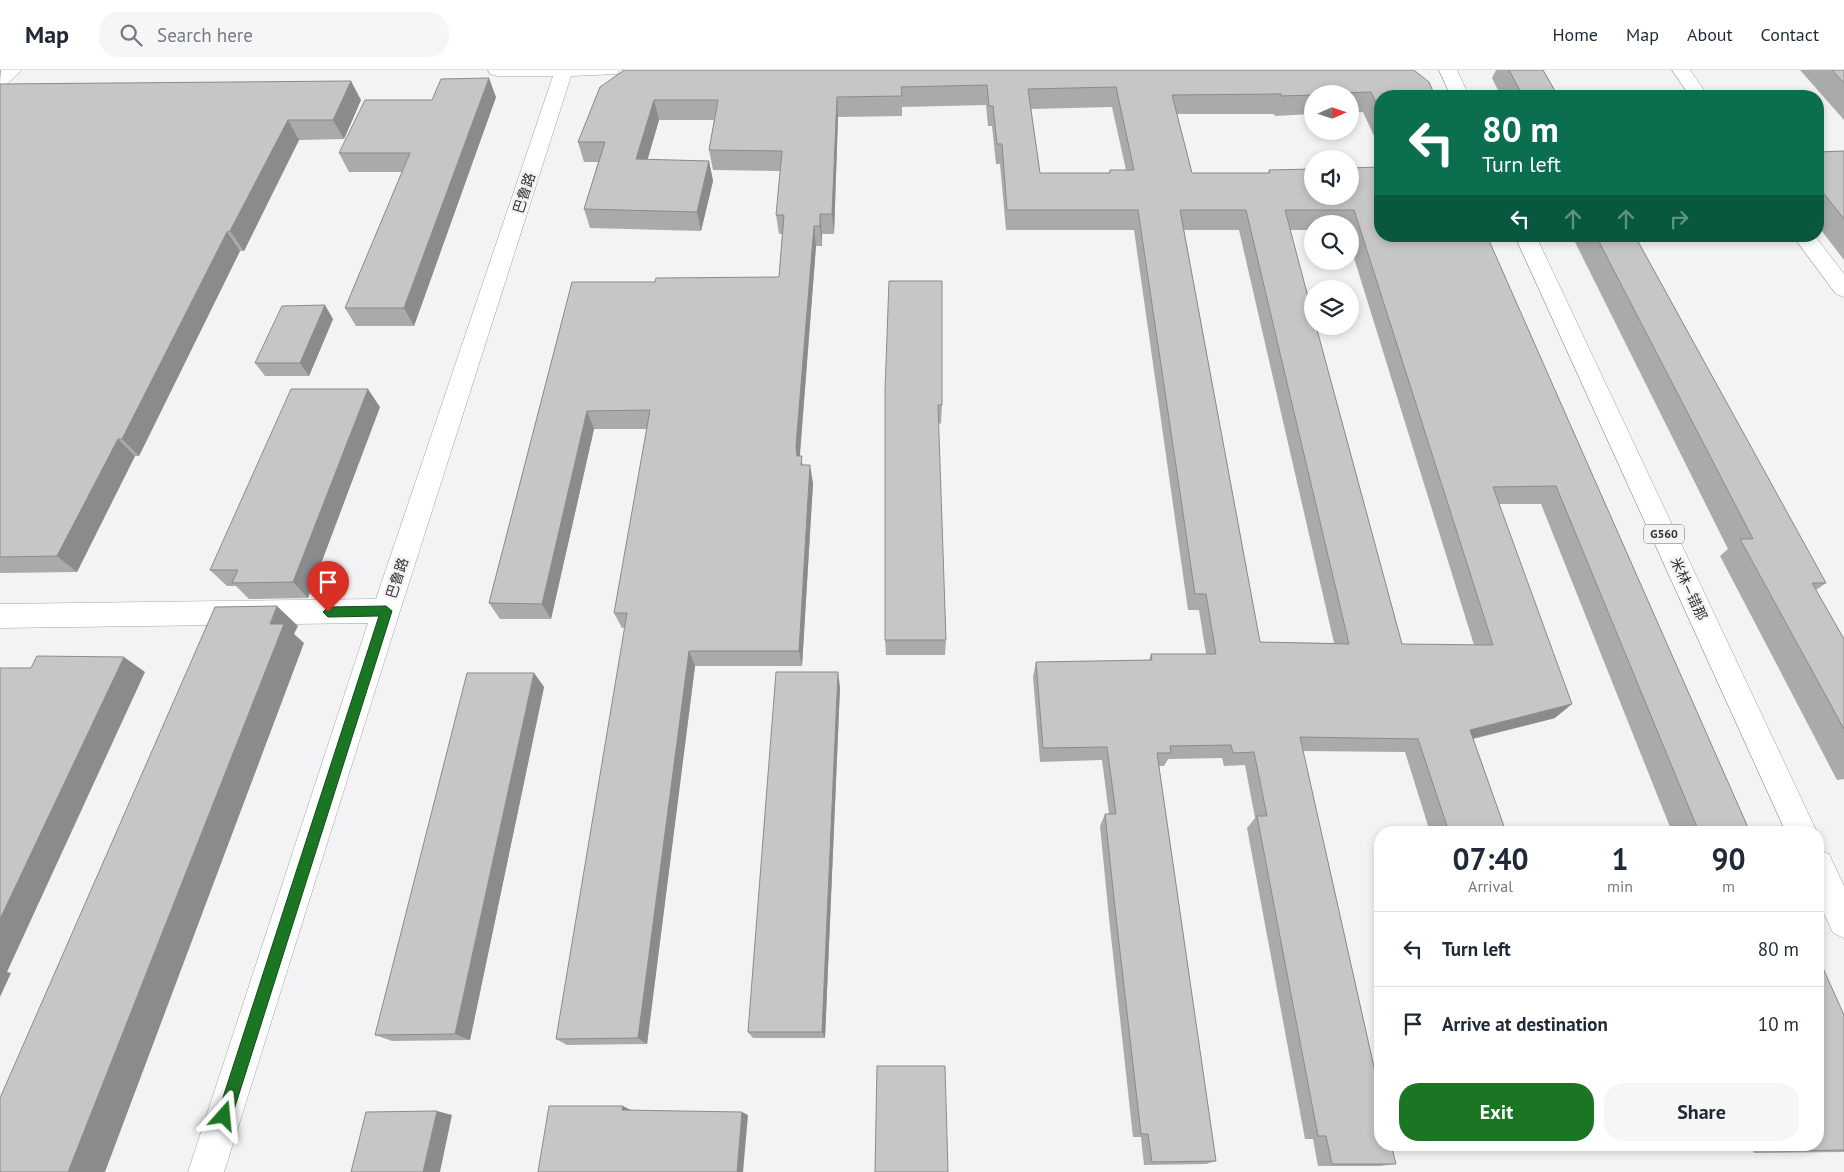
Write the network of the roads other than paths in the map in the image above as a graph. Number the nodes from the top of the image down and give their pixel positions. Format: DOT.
graph roads {
  1 [pos="14,70"];
  2 [pos="497,70"];
  3 [pos="564,70"];
  4 [pos="610,70"];
  5 [pos="1448,70"];
  6 [pos="1681,70"];
  7 [pos="0,80"];
  8 [pos="1457,90"];
  9 [pos="1695,90"];
  10 [pos="1528,242"];
  11 [pos="1808,242"];
  12 [pos="1844,289"];
  13 [pos="386,611"];
  14 [pos="0,616"];
  15 [pos="1799,826"];
  16 [pos="1824,878"];
  17 [pos="1844,922"];
  18 [pos="206,1172"];
  1 -- 7 [label="main road"];
  2 -- 3 [label="main road"];
  3 -- 4 [label="main road"];
  3 -- 13 [label="main road, 巴鲁路"];
  5 -- 8 [label="main road"];
  6 -- 9 [label="main road"];
  10 -- 15 [label="main road, 米林—错那 / G560"];
  11 -- 12 [label="main road"];
  13 -- 14 [label="main road"];
  13 -- 18 [label="main road, 巴鲁路"];
  16 -- 17 [label="main road"];
}
